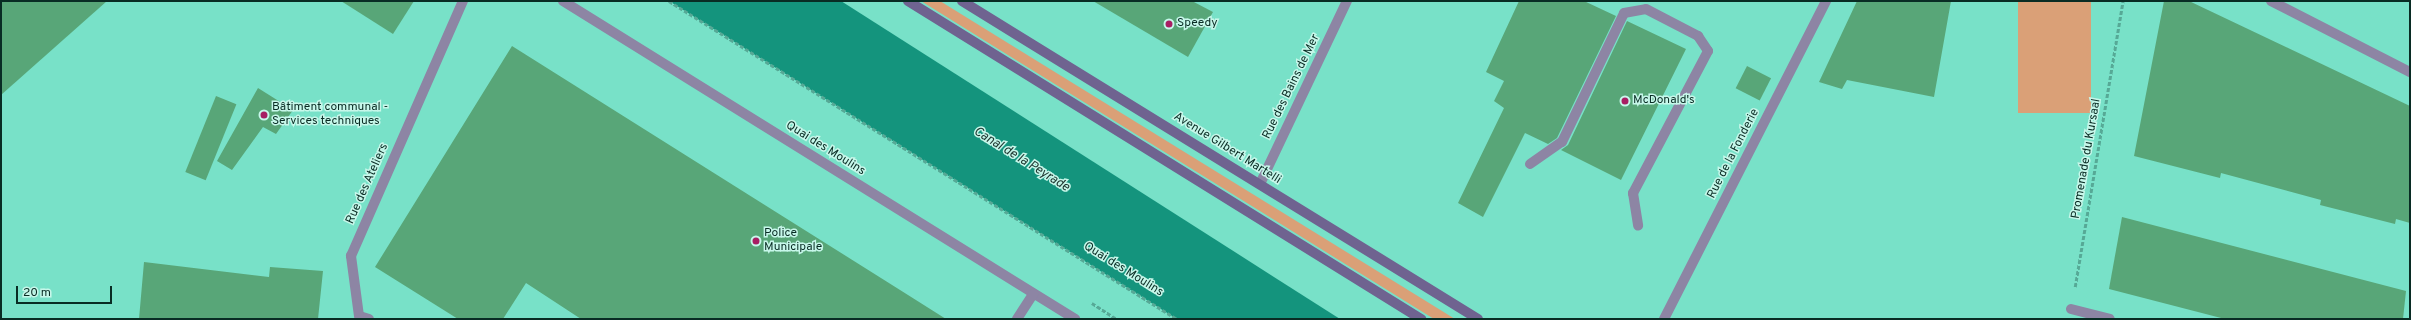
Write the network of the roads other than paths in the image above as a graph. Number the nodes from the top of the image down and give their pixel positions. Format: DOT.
graph roads {
  1 [pos="463,1"];
  2 [pos="563,1"];
  3 [pos="908,1"];
  4 [pos="962,1"];
  5 [pos="1347,1"];
  6 [pos="1826,1"];
  7 [pos="2272,1"];
  8 [pos="2410,72"];
  9 [pos="1530,164"];
  10 [pos="1260,184"];
  11 [pos="1638,226"];
  12 [pos="1033,294"];
  13 [pos="2071,309"];
  14 [pos="362,318"];
  15 [pos="1017,319"];
  16 [pos="1075,319"];
  17 [pos="1421,319"];
  18 [pos="1478,319"];
  19 [pos="1664,319"];
  20 [pos="2110,319"];
  1 -- 14 [label="street, Rue des Ateliers"];
  2 -- 12 [label="street, Quai des Moulins"];
  3 -- 17 [label="main road"];
  4 -- 10 [label="main road, Avenue Gilbert Martelli"];
  5 -- 10 [label="street, Rue des Bains de Mer"];
  6 -- 19 [label="street, Rue de la Fonderie"];
  7 -- 8 [label="street"];
  9 -- 11 [label="street"];
  10 -- 18 [label="main road, Avenue Gilbert Martelli"];
  12 -- 15 [label="street"];
  12 -- 16 [label="street, Quai des Moulins"];
  13 -- 20 [label="street"];
}
